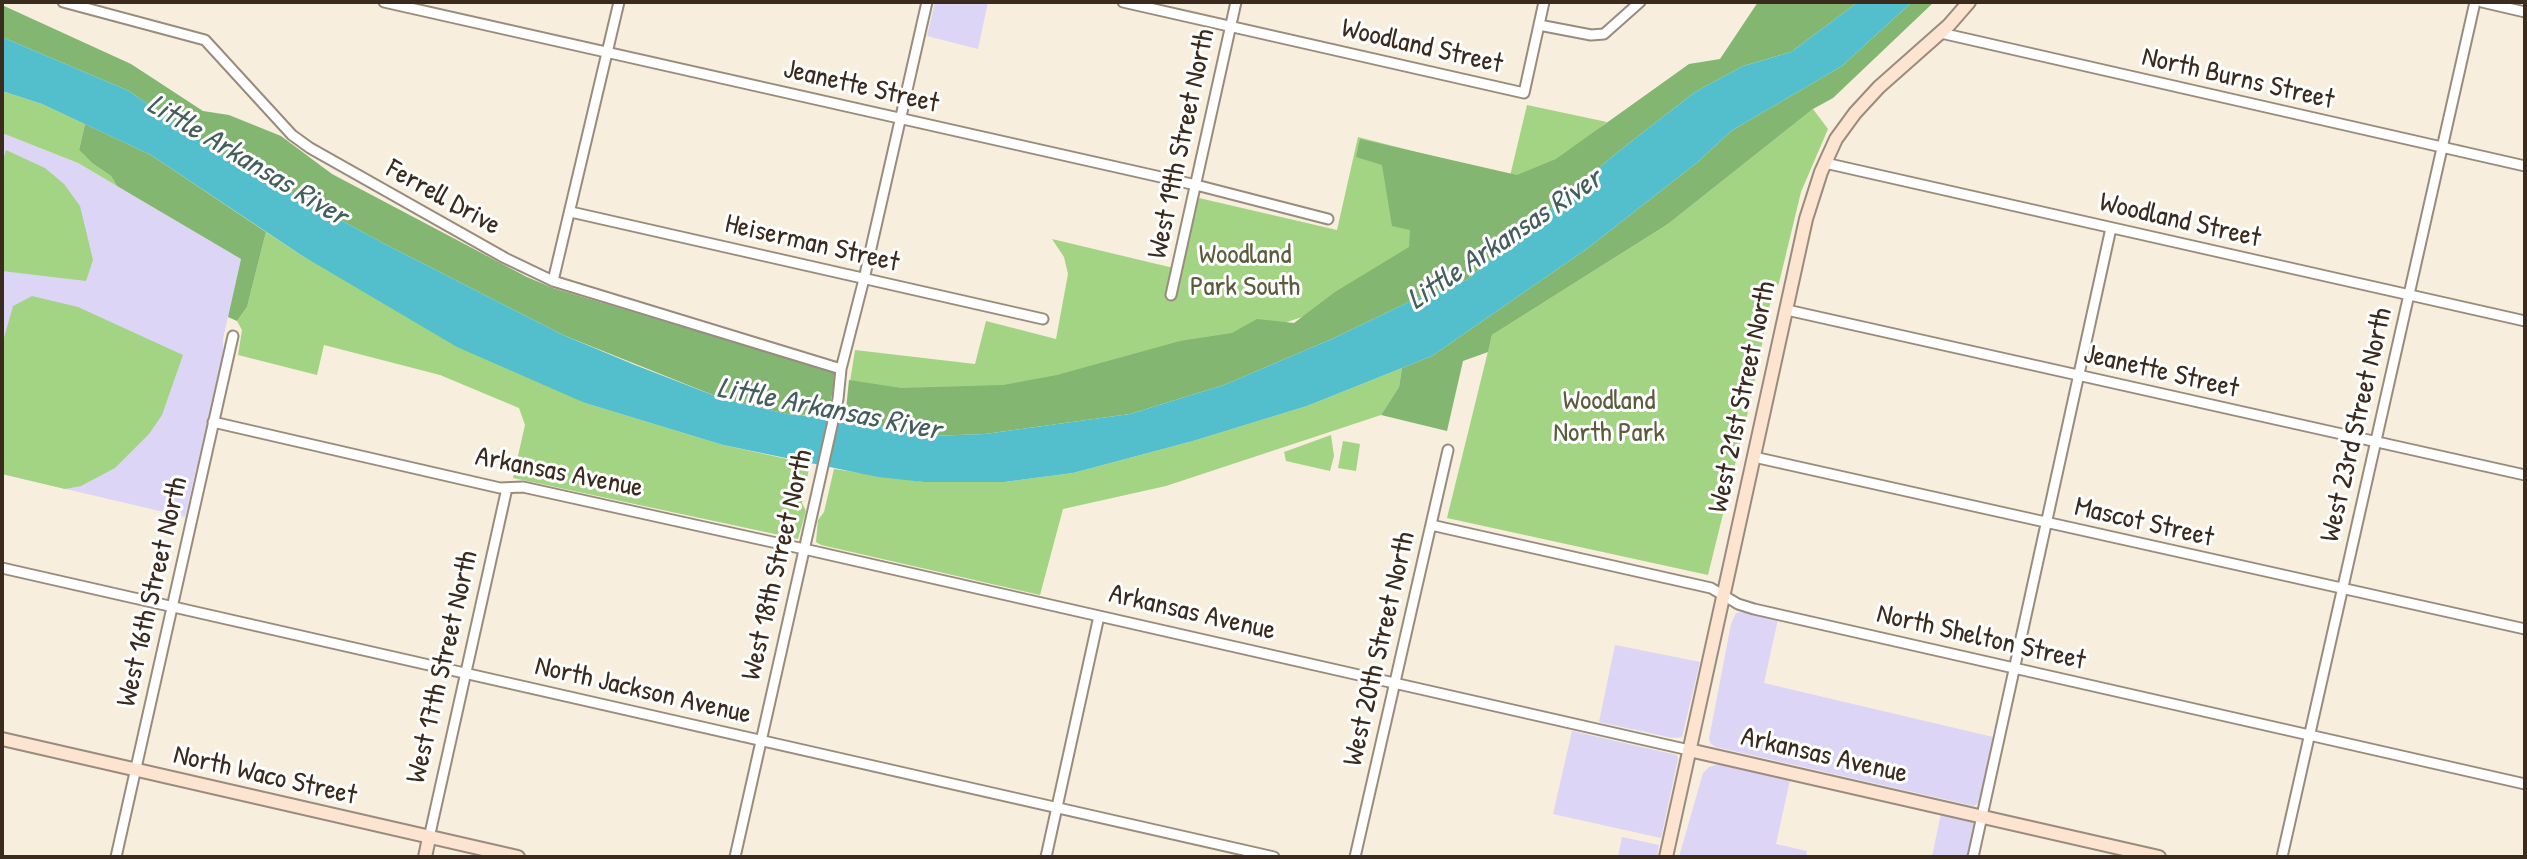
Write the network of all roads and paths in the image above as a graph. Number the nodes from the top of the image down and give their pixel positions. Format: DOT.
graph roads {
  1 [pos="63,2"];
  2 [pos="384,2"];
  3 [pos="619,2"];
  4 [pos="927,2"];
  5 [pos="1123,2"];
  6 [pos="1236,2"];
  7 [pos="1544,2"];
  8 [pos="1640,2"];
  9 [pos="1969,2"];
  10 [pos="2475,2"];
  11 [pos="2482,2"];
  12 [pos="2525,12"];
  13 [pos="1539,25"];
  14 [pos="1231,27"];
  15 [pos="1941,33"];
  16 [pos="608,52"];
  17 [pos="901,119"];
  18 [pos="2442,148"];
  19 [pos="1825,163"];
  20 [pos="2525,166"];
  21 [pos="1196,185"];
  22 [pos="571,212"];
  23 [pos="1328,219"];
  24 [pos="2111,228"];
  25 [pos="864,279"];
  26 [pos="553,281"];
  27 [pos="1171,295"];
  28 [pos="2409,295"];
  29 [pos="1787,310"];
  30 [pos="1043,319"];
  31 [pos="2525,321"];
  32 [pos="233,336"];
  33 [pos="841,369"];
  34 [pos="2078,376"];
  35 [pos="213,422"];
  36 [pos="2375,443"];
  37 [pos="1448,450"];
  38 [pos="1754,457"];
  39 [pos="2525,475"];
  40 [pos="507,488"];
  41 [pos="2046,523"];
  42 [pos="1431,525"];
  43 [pos="804,549"];
  44 [pos="2,568"];
  45 [pos="2343,589"];
  46 [pos="1724,595"];
  47 [pos="172,607"];
  48 [pos="1099,616"];
  49 [pos="2525,629"];
  50 [pos="2014,668"];
  51 [pos="466,673"];
  52 [pos="1394,683"];
  53 [pos="2309,735"];
  54 [pos="2,739"];
  55 [pos="761,740"];
  56 [pos="1689,750"];
  57 [pos="136,770"];
  58 [pos="2525,784"];
  59 [pos="1057,807"];
  60 [pos="1983,817"];
  61 [pos="429,838"];
  62 [pos="116,857"];
  63 [pos="425,857"];
  64 [pos="518,857"];
  65 [pos="735,857"];
  66 [pos="1046,857"];
  67 [pos="1274,857"];
  68 [pos="1355,857"];
  69 [pos="1666,857"];
  70 [pos="1973,857"];
  71 [pos="2159,857"];
  72 [pos="2282,857"];
  1 -- 26 [label="street, Ferrell Drive"];
  2 -- 16 [label="street, Jeanette Street"];
  3 -- 16 [label="street"];
  4 -- 17 [label="street, West 18th Street North"];
  5 -- 14 [label="street, Woodland Street"];
  6 -- 14 [label="street, West 19th Street North"];
  7 -- 13 [label="street"];
  8 -- 13 [label="street"];
  9 -- 15 [label="street, West 21st Street North"];
  10 -- 18 [label="street, West 23rd Street North"];
  11 -- 12 [label="street"];
  13 -- 14 [label="street, Woodland Street"];
  14 -- 21 [label="street, West 19th Street North"];
  15 -- 18 [label="street, North Burns Street"];
  15 -- 19 [label="street, West 21st Street North"];
  16 -- 17 [label="street, Jeanette Street"];
  16 -- 22 [label="street"];
  17 -- 21 [label="street, Jeanette Street"];
  17 -- 25 [label="street, West 18th Street North"];
  18 -- 20 [label="street, North Burns Street"];
  18 -- 28 [label="street, West 23rd Street North"];
  19 -- 24 [label="street, Woodland Street"];
  19 -- 29 [label="street, West 21st Street North"];
  21 -- 23 [label="street, Jeanette Street"];
  21 -- 27 [label="street, West 19th Street North"];
  22 -- 25 [label="street, Heiserman Street"];
  22 -- 26 [label="street"];
  24 -- 28 [label="street, Woodland Street"];
  24 -- 34 [label="street"];
  25 -- 30 [label="street, Heiserman Street"];
  25 -- 33 [label="street, West 18th Street North"];
  26 -- 33 [label="street, Ferrell Drive"];
  28 -- 31 [label="street, Woodland Street"];
  28 -- 36 [label="street, West 23rd Street North"];
  29 -- 34 [label="street, Jeanette Street"];
  29 -- 38 [label="street, West 21st Street North"];
  32 -- 35 [label="street, West 16th Street North"];
  33 -- 43 [label="street, West 18th Street North"];
  34 -- 36 [label="street, Jeanette Street"];
  34 -- 41 [label="street"];
  35 -- 40 [label="street, Arkansas Avenue"];
  35 -- 47 [label="street, West 16th Street North"];
  36 -- 39 [label="street, Jeanette Street"];
  36 -- 45 [label="street, West 23rd Street North"];
  37 -- 42 [label="street, West 20th Street North"];
  38 -- 41 [label="street, Mascot Street"];
  38 -- 46 [label="street, West 21st Street North"];
  40 -- 43 [label="street, Arkansas Avenue"];
  40 -- 51 [label="street, West 17th Street North"];
  41 -- 45 [label="street, Mascot Street"];
  41 -- 50 [label="street"];
  42 -- 46 [label="street, North Shelton Street"];
  42 -- 52 [label="street, West 20th Street North"];
  43 -- 48 [label="street, Arkansas Avenue"];
  43 -- 55 [label="street, West 18th Street North"];
  44 -- 47 [label="street, North Jackson Avenue"];
  45 -- 49 [label="street, Mascot Street"];
  45 -- 53 [label="street, West 23rd Street North"];
  46 -- 50 [label="street, North Shelton Street"];
  46 -- 56 [label="street, West 21st Street North"];
  47 -- 51 [label="street, North Jackson Avenue"];
  47 -- 57 [label="street, West 16th Street North"];
  48 -- 52 [label="street, Arkansas Avenue"];
  48 -- 59 [label="street"];
  50 -- 53 [label="street, North Shelton Street"];
  50 -- 60 [label="street"];
  51 -- 55 [label="street, North Jackson Avenue"];
  51 -- 61 [label="street, West 17th Street North"];
  52 -- 56 [label="street, Arkansas Avenue"];
  52 -- 68 [label="street, West 20th Street North"];
  53 -- 58 [label="street, North Shelton Street"];
  53 -- 72 [label="street, West 23rd Street North"];
  54 -- 57 [label="street, North Waco Street"];
  55 -- 59 [label="street, North Jackson Avenue"];
  55 -- 65 [label="street, West 18th Street North"];
  56 -- 60 [label="street, Arkansas Avenue"];
  56 -- 69 [label="street, West 21st Street North"];
  57 -- 61 [label="street, North Waco Street"];
  57 -- 62 [label="street, West 16th Street North"];
  59 -- 66 [label="street"];
  59 -- 67 [label="street, North Jackson Avenue"];
  60 -- 70 [label="street"];
  60 -- 71 [label="street, Arkansas Avenue"];
  61 -- 63 [label="street, West 17th Street North"];
  61 -- 64 [label="street, North Waco Street"];
}
